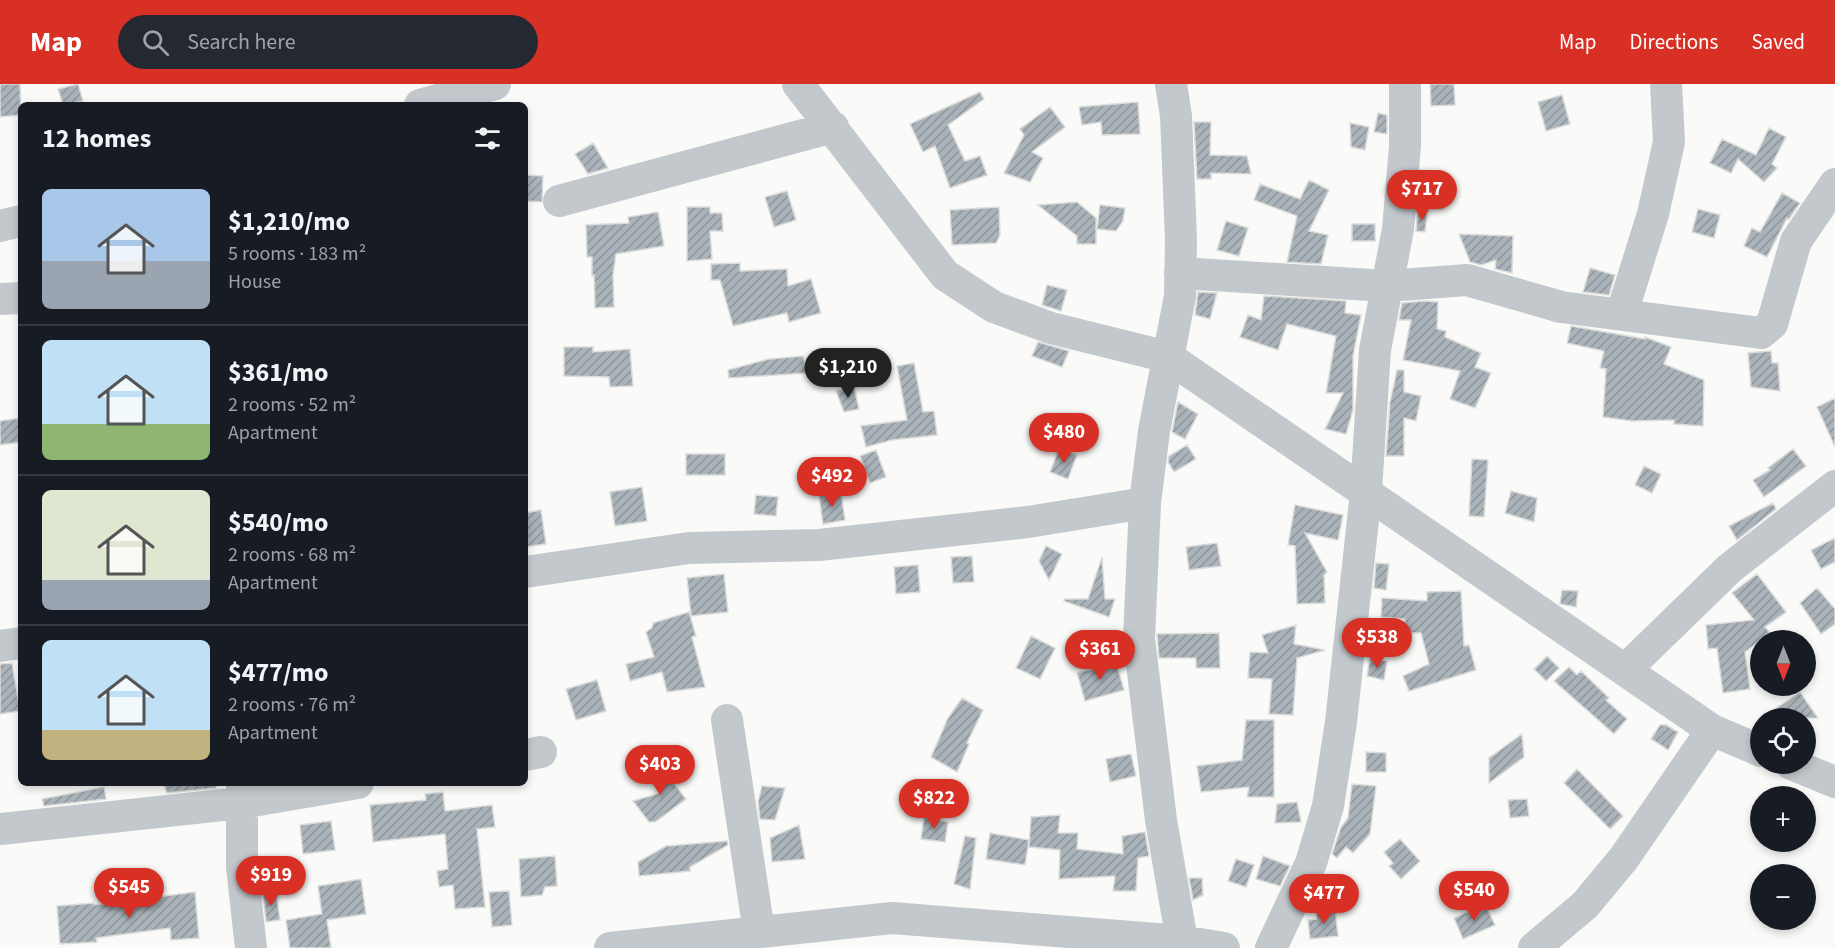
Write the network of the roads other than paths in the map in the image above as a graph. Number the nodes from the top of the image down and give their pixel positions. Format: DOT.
graph roads {
  1 [pos="495,84"];
  2 [pos="798,84"];
  3 [pos="1171,84"];
  4 [pos="1405,84"];
  5 [pos="1666,84"];
  6 [pos="431,102"];
  7 [pos="833,127"];
  8 [pos="1835,184"];
  9 [pos="559,201"];
  10 [pos="18,222"];
  11 [pos="0,226"];
  12 [pos="1180,273"];
  13 [pos="1387,286"];
  14 [pos="18,298"];
  15 [pos="0,299"];
  16 [pos="1622,313"];
  17 [pos="1167,357"];
  18 [pos="1835,486"];
  19 [pos="1366,492"];
  20 [pos="1145,503"];
  21 [pos="528,572"];
  22 [pos="18,643"];
  23 [pos="0,646"];
  24 [pos="1626,669"];
  25 [pos="727,720"];
  26 [pos="1712,730"];
  27 [pos="1750,746"];
  28 [pos="1815,774"];
  29 [pos="1835,782"];
  30 [pos="323,786"];
  31 [pos="241,793"];
  32 [pos="0,829"];
  33 [pos="759,932"];
  34 [pos="1182,941"];
  35 [pos="250,948"];
  36 [pos="610,948"];
  37 [pos="1224,948"];
  38 [pos="1271,948"];
  39 [pos="1534,948"];
  1 -- 6 [label="street"];
  2 -- 7 [label="street"];
  3 -- 12 [label="street"];
  4 -- 13 [label="street"];
  5 -- 16 [label="street"];
  7 -- 9 [label="street"];
  7 -- 17 [label="street"];
  8 -- 16 [label="street"];
  10 -- 11 [label="street"];
  12 -- 13 [label="street"];
  12 -- 17 [label="street"];
  13 -- 16 [label="street"];
  13 -- 19 [label="street"];
  14 -- 15 [label="street"];
  17 -- 19 [label="street"];
  17 -- 20 [label="street"];
  18 -- 24 [label="street"];
  19 -- 24 [label="street"];
  19 -- 38 [label="street"];
  20 -- 21 [label="street"];
  20 -- 34 [label="street"];
  22 -- 23 [label="street"];
  24 -- 26 [label="street"];
  25 -- 33 [label="street"];
  26 -- 27 [label="street"];
  26 -- 39 [label="street"];
  28 -- 29 [label="street"];
  30 -- 31 [label="street"];
  31 -- 32 [label="street"];
  31 -- 35 [label="street"];
  33 -- 34 [label="street"];
  33 -- 36 [label="street"];
  34 -- 37 [label="street"];
}
